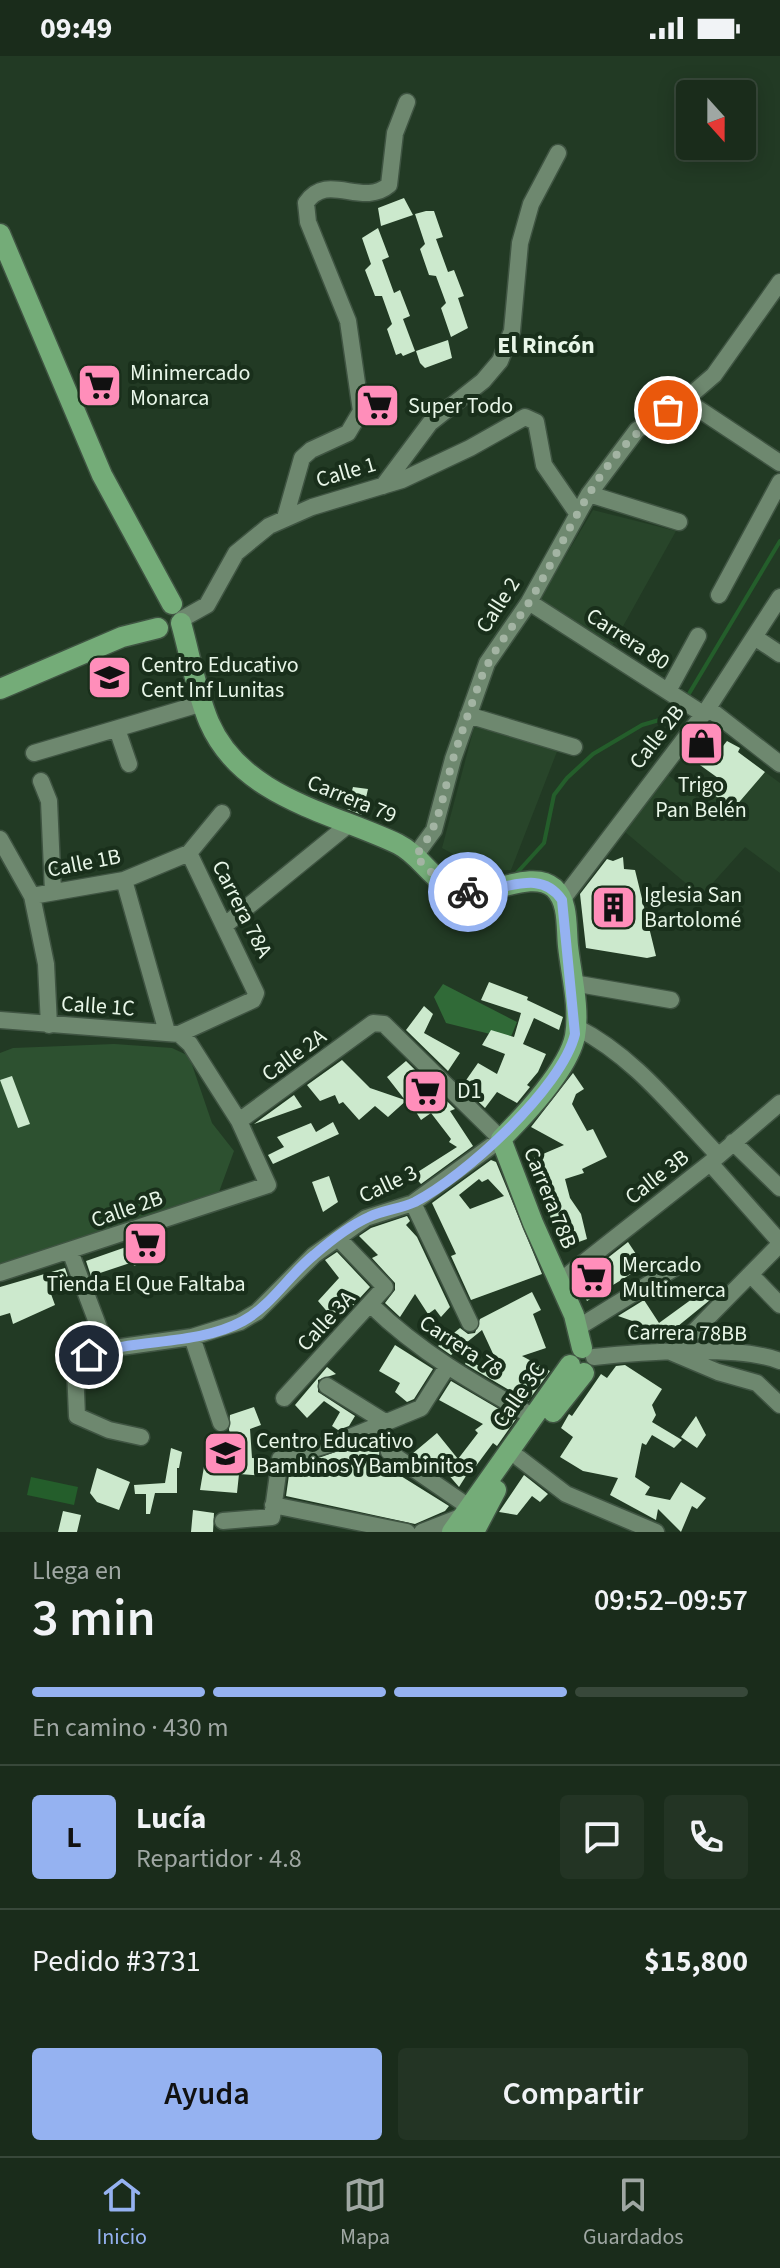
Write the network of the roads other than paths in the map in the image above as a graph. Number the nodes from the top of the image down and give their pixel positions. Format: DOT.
graph roads {
  1 [pos="407,102"];
  2 [pos="558,153"];
  3 [pos="0,234"];
  4 [pos="780,282"];
  5 [pos="685,400"];
  6 [pos="780,463"];
  7 [pos="780,482"];
  8 [pos="382,487"];
  9 [pos="589,494"];
  10 [pos="577,513"];
  11 [pos="285,518"];
  12 [pos="679,522"];
  13 [pos="719,595"];
  14 [pos="780,597"];
  15 [pos="529,602"];
  16 [pos="173,616"];
  17 [pos="698,636"];
  18 [pos="756,638"];
  19 [pos="780,654"];
  20 [pos="0,689"];
  21 [pos="672,694"];
  22 [pos="203,703"];
  23 [pos="701,709"];
  24 [pos="468,715"];
  25 [pos="117,729"];
  26 [pos="574,747"];
  27 [pos="34,753"];
  28 [pos="129,764"];
  29 [pos="780,764"];
  30 [pos="41,781"];
  31 [pos="222,813"];
  32 [pos="348,825"];
  33 [pos="0,839"];
  34 [pos="189,853"];
  35 [pos="415,856"];
  36 [pos="124,880"];
  37 [pos="53,892"];
  38 [pos="32,896"];
  39 [pos="562,900"];
  40 [pos="224,926"];
  41 [pos="573,983"];
  42 [pos="671,1000"];
  43 [pos="0,1020"];
  44 [pos="373,1023"];
  45 [pos="49,1025"];
  46 [pos="576,1027"];
  47 [pos="179,1037"];
  48 [pos="780,1103"];
  49 [pos="239,1121"];
  50 [pos="501,1139"];
  51 [pos="733,1142"];
  52 [pos="714,1159"];
  53 [pos="780,1188"];
  54 [pos="413,1203"];
  55 [pos="339,1239"];
  56 [pos="780,1243"];
  57 [pos="70,1251"];
  58 [pos="673,1269"];
  59 [pos="0,1273"];
  60 [pos="751,1275"];
  61 [pos="559,1282"];
  62 [pos="371,1305"];
  63 [pos="780,1305"];
  64 [pos="470,1323"];
  65 [pos="192,1337"];
  66 [pos="107,1349"];
  67 [pos="673,1353"];
  68 [pos="582,1354"];
  69 [pos="780,1361"];
  70 [pos="447,1367"];
  71 [pos="327,1386"];
  72 [pos="284,1398"];
  73 [pos="780,1405"];
  74 [pos="534,1417"];
  75 [pos="385,1422"];
  76 [pos="221,1423"];
  77 [pos="141,1437"];
  78 [pos="389,1452"];
  79 [pos="519,1458"];
  80 [pos="273,1511"];
  81 [pos="223,1521"];
  82 [pos="467,1522"];
  83 [pos="407,1532"];
  84 [pos="422,1532"];
  85 [pos="656,1532"];
  1 -- 11 [label="street"];
  2 -- 8 [label="street"];
  3 -- 16 [label="main road"];
  4 -- 5 [label="street"];
  5 -- 6 [label="street"];
  5 -- 9 [label="street, Calle 2"];
  7 -- 13 [label="street"];
  8 -- 10 [label="street, Calle 1"];
  8 -- 11 [label="street, Calle 1"];
  9 -- 10 [label="street, Calle 2"];
  9 -- 12 [label="street"];
  10 -- 15 [label="street, Calle 2"];
  11 -- 16 [label="street, Calle 1"];
  14 -- 18 [label="street, Calle 2B"];
  15 -- 21 [label="street, Carrera 80"];
  15 -- 24 [label="street, Calle 2"];
  16 -- 20 [label="main road"];
  16 -- 22 [label="main road, Carrera 79"];
  17 -- 21 [label="street, Calle 2B"];
  18 -- 19 [label="street"];
  18 -- 23 [label="street, Calle 2B"];
  21 -- 23 [label="street, Carrera 80"];
  22 -- 25 [label="street"];
  22 -- 32 [label="main road, Carrera 79"];
  23 -- 29 [label="street, Carrera 80"];
  23 -- 39 [label="street, Calle 2B"];
  24 -- 26 [label="street"];
  24 -- 35 [label="street, Calle 2"];
  25 -- 27 [label="street"];
  25 -- 28 [label="street"];
  30 -- 37 [label="street"];
  31 -- 34 [label="street"];
  32 -- 35 [label="main road, Carrera 79"];
  32 -- 40 [label="street"];
  33 -- 38 [label="street"];
  34 -- 36 [label="street, Calle 1B"];
  34 -- 40 [label="street, Carrera 78A"];
  35 -- 39 [label="main road, Carrera 79"];
  36 -- 37 [label="street, Calle 1B"];
  36 -- 47 [label="street"];
  37 -- 38 [label="street, Calle 1B"];
  38 -- 45 [label="street"];
  39 -- 41 [label="main road, Calle 3"];
  40 -- 47 [label="street, Carrera 78A"];
  41 -- 42 [label="street"];
  41 -- 46 [label="main road, Calle 3"];
  43 -- 45 [label="street, Calle 1C"];
  44 -- 49 [label="street, Calle 2A"];
  44 -- 50 [label="street, Carrera 78B"];
  45 -- 47 [label="street, Calle 1C"];
  46 -- 50 [label="main road, Calle 3"];
  46 -- 52 [label="street"];
  47 -- 49 [label="street"];
  48 -- 51 [label="street, Calle 3B"];
  49 -- 57 [label="street, Calle 2B"];
  50 -- 54 [label="street, Calle 3"];
  50 -- 61 [label="main road, Carrera 78B"];
  51 -- 52 [label="street, Calle 3B"];
  51 -- 53 [label="street"];
  52 -- 56 [label="street"];
  52 -- 61 [label="street, Calle 3B"];
  54 -- 55 [label="street, Calle 3"];
  54 -- 64 [label="street"];
  55 -- 62 [label="street, Calle 3A"];
  55 -- 65 [label="street, Calle 3"];
  56 -- 60 [label="street"];
  57 -- 59 [label="street, Calle 2B"];
  57 -- 66 [label="street"];
  58 -- 68 [label="street"];
  60 -- 63 [label="street"];
  60 -- 67 [label="street"];
  61 -- 68 [label="main road, Carrera 78B"];
  62 -- 70 [label="street, Carrera 78"];
  62 -- 72 [label="street, Calle 3A"];
  65 -- 66 [label="street, Calle 3"];
  65 -- 76 [label="street"];
  66 -- 77 [label="street, Calle 3"];
  67 -- 68 [label="street, Carrera 78BB"];
  67 -- 69 [label="street, Carrera 78BB"];
  67 -- 73 [label="street"];
  68 -- 74 [label="main road, Calle 3C"];
  68 -- 79 [label="main road, Calle 3C"];
  70 -- 74 [label="street, Carrera 78"];
  70 -- 75 [label="street"];
  71 -- 75 [label="street"];
  74 -- 82 [label="main road, Calle 3C"];
  75 -- 80 [label="street"];
  78 -- 82 [label="street"];
  79 -- 82 [label="main road, Calle 3C"];
  79 -- 85 [label="street"];
  80 -- 81 [label="street"];
  80 -- 83 [label="street"];
  82 -- 84 [label="street"];
}
